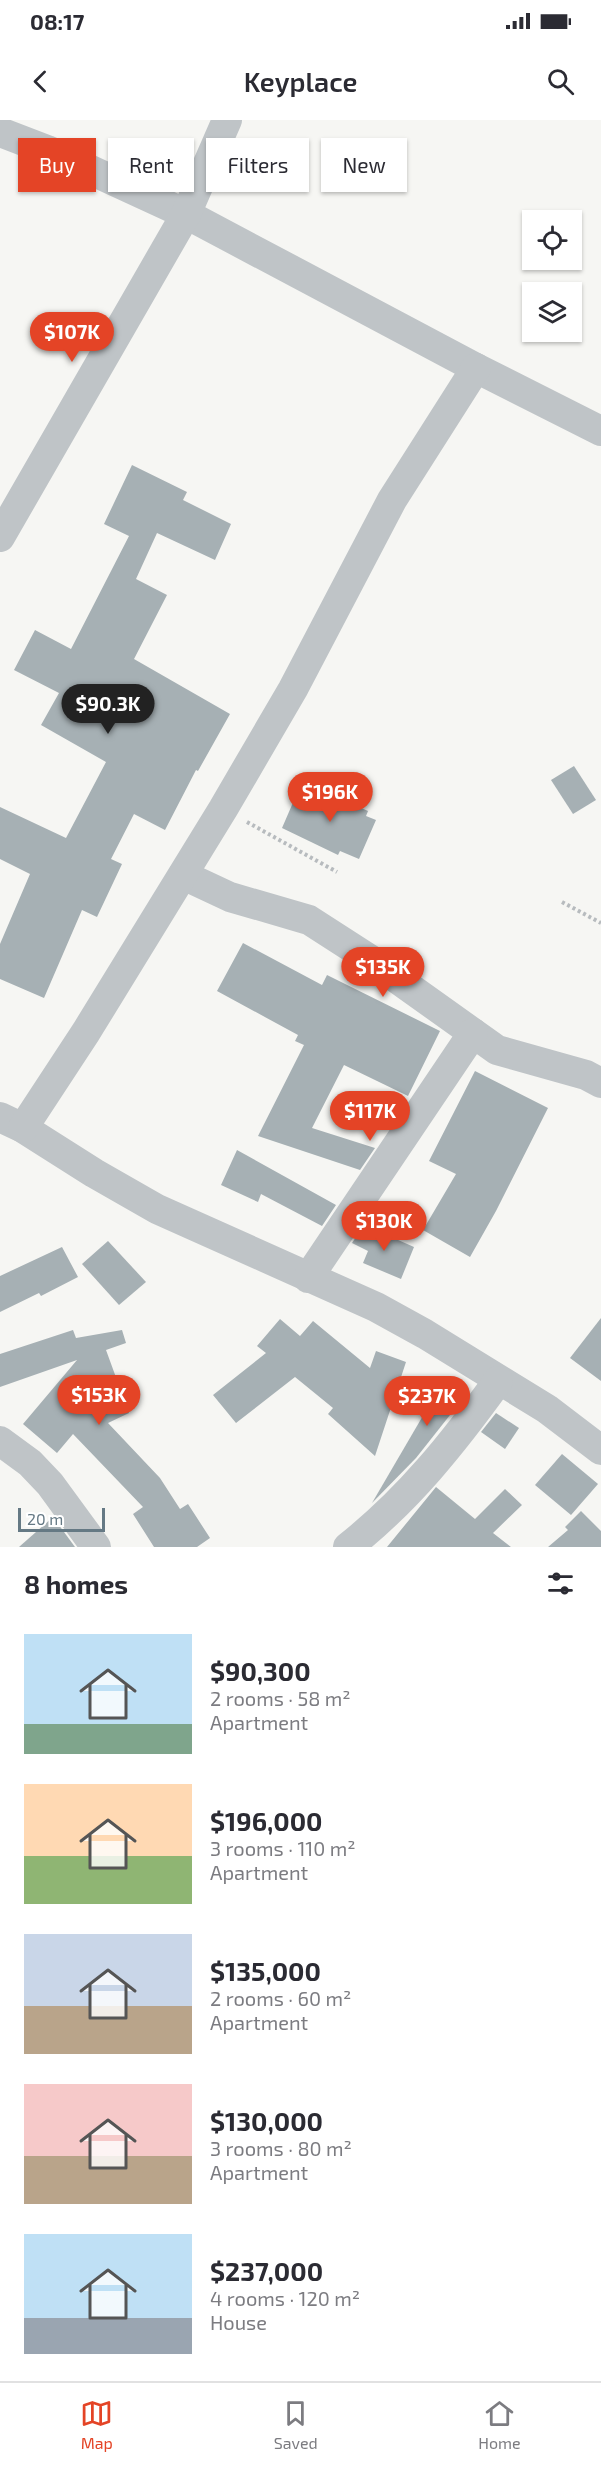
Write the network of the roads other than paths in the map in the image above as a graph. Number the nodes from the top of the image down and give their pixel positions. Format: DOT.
graph roads {
  1 [pos="227,120"];
  2 [pos="0,132"];
  3 [pos="186,214"];
  4 [pos="476,368"];
  5 [pos="601,431"];
  6 [pos="0,537"];
  7 [pos="183,875"];
  8 [pos="473,1033"];
  9 [pos="601,1083"];
  10 [pos="12,1122"];
  11 [pos="308,1278"];
  12 [pos="498,1381"];
  13 [pos="0,1442"];
  14 [pos="601,1449"];
  15 [pos="96,1547"];
  16 [pos="348,1547"];
  1 -- 3 [label="street"];
  2 -- 3 [label="street"];
  3 -- 4 [label="street"];
  3 -- 6 [label="street"];
  4 -- 5 [label="street"];
  4 -- 7 [label="street"];
  7 -- 8 [label="street"];
  7 -- 10 [label="street"];
  8 -- 9 [label="street"];
  8 -- 11 [label="street"];
  10 -- 11 [label="street"];
  11 -- 12 [label="street"];
  12 -- 14 [label="street"];
  12 -- 16 [label="street"];
  13 -- 15 [label="street"];
}
